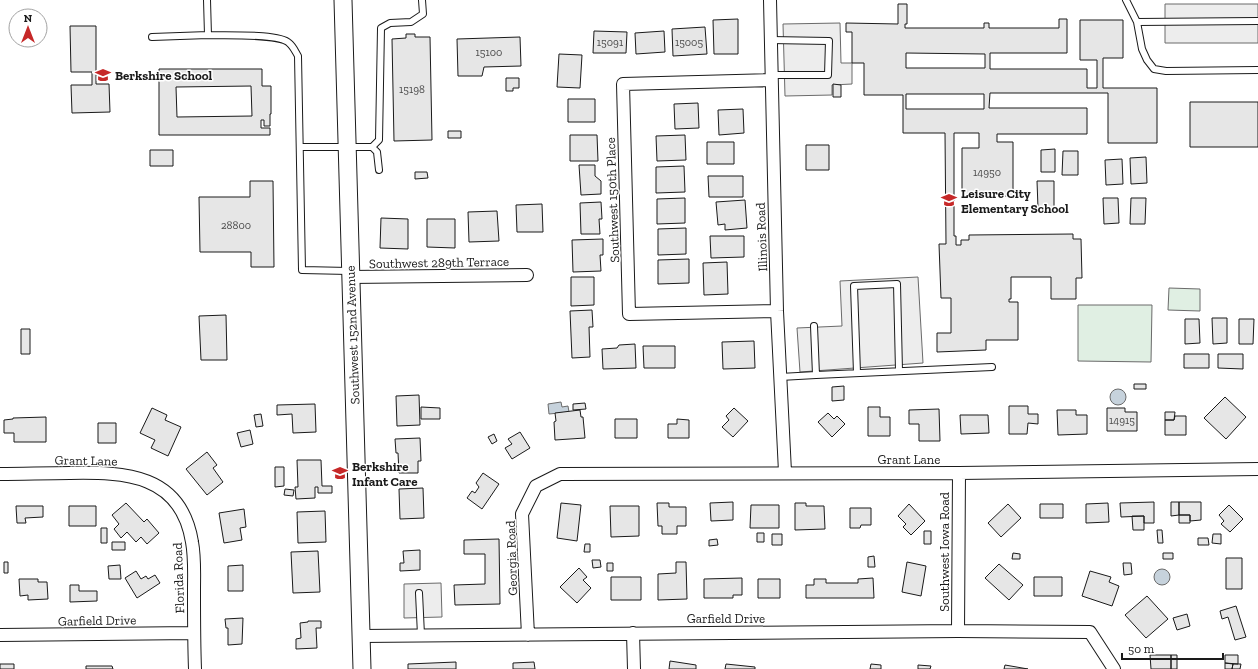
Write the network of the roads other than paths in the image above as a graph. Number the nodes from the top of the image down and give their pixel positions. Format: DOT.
graph roads {
  1 [pos="207,0"];
  2 [pos="343,0"];
  3 [pos="422,0"];
  4 [pos="770,0"];
  5 [pos="1126,0"];
  6 [pos="1258,21"];
  7 [pos="1137,22"];
  8 [pos="208,35"];
  9 [pos="152,37"];
  10 [pos="770,40"];
  11 [pos="1258,70"];
  12 [pos="771,78"];
  13 [pos="300,147"];
  14 [pos="372,147"];
  15 [pos="347,148"];
  16 [pos="379,170"];
  17 [pos="350,274"];
  18 [pos="527,275"];
  19 [pos="777,312"];
  20 [pos="814,326"];
  21 [pos="992,366"];
  22 [pos="899,371"];
  23 [pos="857,373"];
  24 [pos="816,375"];
  25 [pos="780,377"];
  26 [pos="1258,470"];
  27 [pos="785,472"];
  28 [pos="959,473"];
  29 [pos="0,474"];
  30 [pos="560,474"];
  31 [pos="167,493"];
  32 [pos="419,593"];
  33 [pos="958,630"];
  34 [pos="194,632"];
  35 [pos="633,633"];
  36 [pos="528,634"];
  37 [pos="0,635"];
  38 [pos="421,635"];
  39 [pos="361,636"];
  40 [pos="195,669"];
  41 [pos="362,669"];
  42 [pos="634,669"];
  43 [pos="1114,669"];
  1 -- 8 [label="lane"];
  2 -- 15 [label="street, Southwest 152nd Avenue"];
  3 -- 14 [label="lane"];
  4 -- 10 [label="street, Illinois Road"];
  5 -- 7 [label="lane"];
  6 -- 7 [label="lane"];
  7 -- 11 [label="lane"];
  8 -- 9 [label="lane"];
  8 -- 13 [label="lane"];
  10 -- 12 [label="street, Illinois Road"];
  10 -- 12 [label="lane"];
  12 -- 19 [label="street, Illinois Road"];
  12 -- 19 [label="street, Southwest 150th Place"];
  13 -- 15 [label="lane"];
  13 -- 17 [label="lane"];
  14 -- 15 [label="lane"];
  14 -- 16 [label="lane"];
  15 -- 17 [label="street, Southwest 152nd Avenue"];
  17 -- 18 [label="street, Southwest 289th Terrace"];
  17 -- 39 [label="street, Southwest 152nd Avenue"];
  19 -- 25 [label="street, Illinois Road"];
  20 -- 24 [label="lane"];
  21 -- 22 [label="lane"];
  22 -- 23 [label="lane"];
  22 -- 23 [label="lane"];
  23 -- 24 [label="lane"];
  24 -- 25 [label="lane"];
  25 -- 27 [label="street, Illinois Road"];
  26 -- 28 [label="street, Grant Lane"];
  27 -- 28 [label="street, Grant Lane"];
  27 -- 30 [label="street, Grant Lane"];
  28 -- 33 [label="street, Southwest Iowa Road"];
  29 -- 31 [label="street, Grant Lane"];
  30 -- 36 [label="street, Georgia Road"];
  31 -- 34 [label="street, Florida Road"];
  32 -- 38 [label="lane"];
  33 -- 35 [label="street, Garfield Drive"];
  33 -- 43 [label="street, Garfield Drive"];
  34 -- 37 [label="street, Garfield Drive"];
  34 -- 40 [label="street, Florida Road"];
  35 -- 36 [label="street, Garfield Drive"];
  35 -- 42 [label="street"];
  36 -- 38 [label="street, Garfield Drive"];
  38 -- 39 [label="street, Garfield Drive"];
  39 -- 41 [label="street, Southwest 152nd Avenue"];
}
